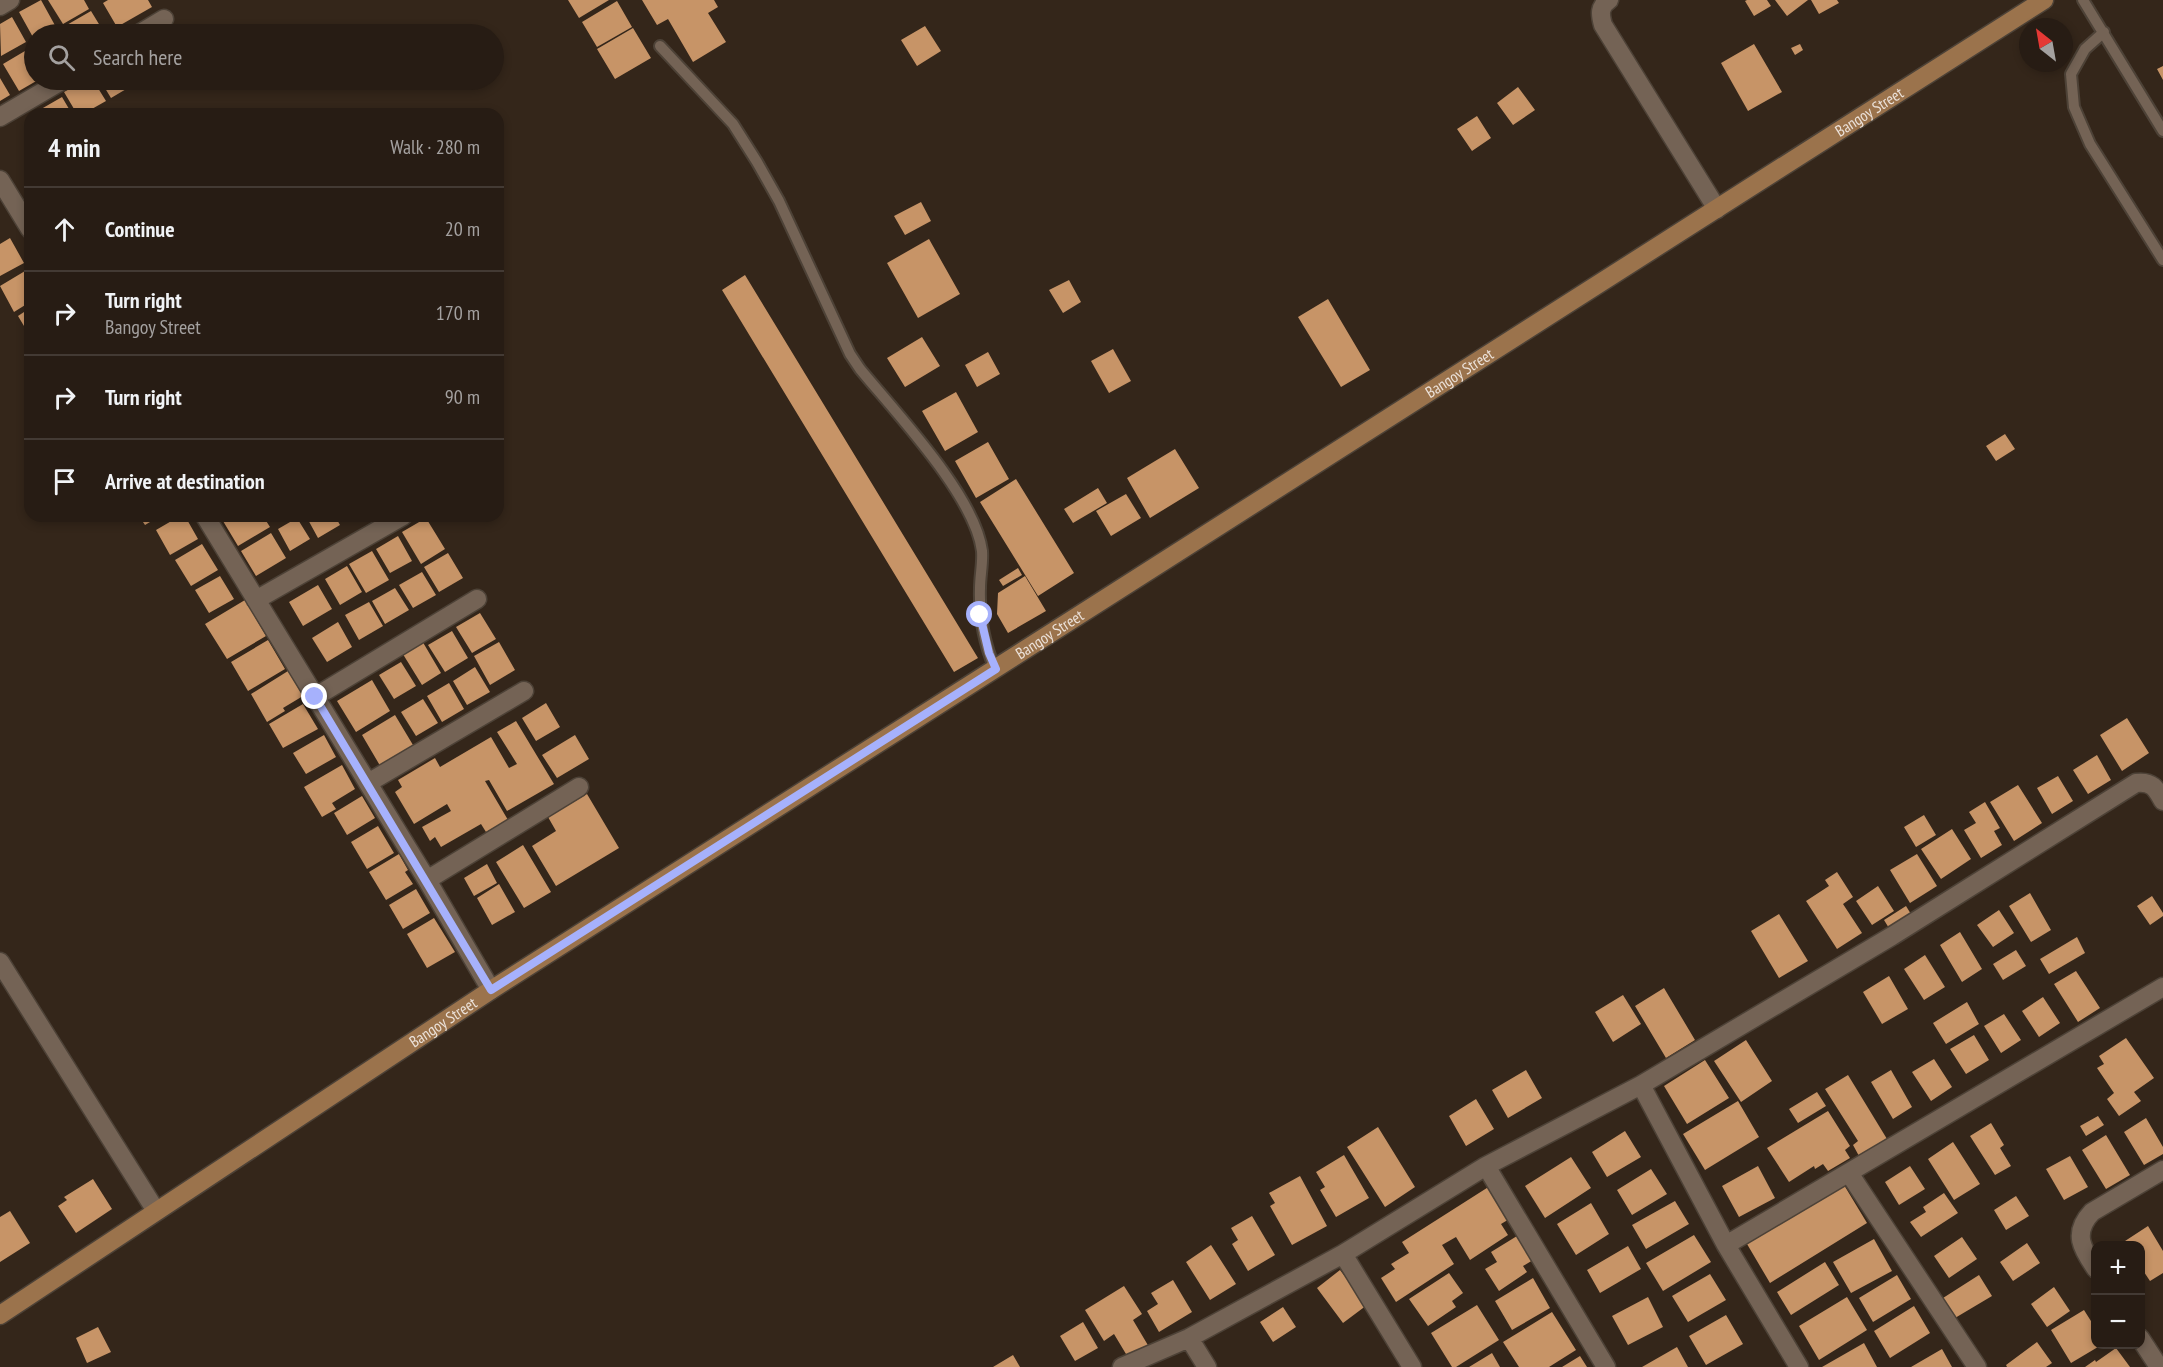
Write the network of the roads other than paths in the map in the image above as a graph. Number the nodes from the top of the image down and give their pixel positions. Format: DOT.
graph roads {
  1 [pos="10,0"];
  2 [pos="1609,0"];
  3 [pos="2044,0"];
  4 [pos="2083,0"];
  5 [pos="0,6"];
  6 [pos="164,20"];
  7 [pos="157,24"];
  8 [pos="2104,32"];
  9 [pos="660,46"];
  10 [pos="46,90"];
  11 [pos="0,117"];
  12 [pos="2163,131"];
  13 [pos="0,180"];
  14 [pos="1717,209"];
  15 [pos="24,219"];
  16 [pos="2163,260"];
  17 [pos="209,522"];
  18 [pos="393,522"];
  19 [pos="477,599"];
  20 [pos="256,600"];
  21 [pos="996,669"];
  22 [pos="524,691"];
  23 [pos="315,697"];
  24 [pos="368,783"];
  25 [pos="579,787"];
  26 [pos="2163,801"];
  27 [pos="427,880"];
  28 [pos="0,962"];
  29 [pos="2163,987"];
  30 [pos="491,990"];
  31 [pos="1641,1084"];
  32 [pos="1486,1166"];
  33 [pos="2163,1170"];
  34 [pos="1849,1173"];
  35 [pos="156,1211"];
  36 [pos="1726,1245"];
  37 [pos="1343,1254"];
  38 [pos="2091,1262"];
  39 [pos="0,1315"];
  40 [pos="1189,1338"];
  41 [pos="2145,1346"];
  42 [pos="1122,1367"];
  43 [pos="1207,1367"];
  44 [pos="1412,1367"];
  45 [pos="1606,1367"];
  46 [pos="1799,1367"];
  47 [pos="1977,1367"];
  48 [pos="2159,1367"];
  1 -- 5 [label="street"];
  2 -- 14 [label="street"];
  3 -- 14 [label="main road, Bangoy Street"];
  4 -- 8 [label="lane"];
  6 -- 7 [label="street"];
  8 -- 12 [label="lane"];
  8 -- 16 [label="lane"];
  9 -- 21 [label="lane"];
  10 -- 11 [label="street"];
  13 -- 15 [label="street"];
  14 -- 21 [label="main road, Bangoy Street"];
  17 -- 20 [label="street"];
  18 -- 20 [label="street"];
  19 -- 23 [label="street"];
  20 -- 23 [label="street"];
  21 -- 30 [label="main road, Bangoy Street"];
  22 -- 24 [label="street"];
  23 -- 24 [label="street"];
  24 -- 27 [label="street"];
  25 -- 27 [label="street"];
  26 -- 31 [label="street"];
  27 -- 30 [label="street"];
  28 -- 35 [label="street"];
  29 -- 34 [label="street"];
  30 -- 35 [label="main road, Bangoy Street"];
  31 -- 32 [label="street"];
  31 -- 36 [label="street"];
  32 -- 37 [label="street"];
  32 -- 45 [label="street"];
  33 -- 38 [label="street"];
  34 -- 36 [label="street"];
  34 -- 47 [label="street"];
  35 -- 39 [label="main road, Bangoy Street"];
  36 -- 46 [label="street"];
  37 -- 40 [label="street"];
  37 -- 44 [label="street"];
  40 -- 42 [label="street"];
  40 -- 43 [label="street"];
  41 -- 48 [label="street"];
}
